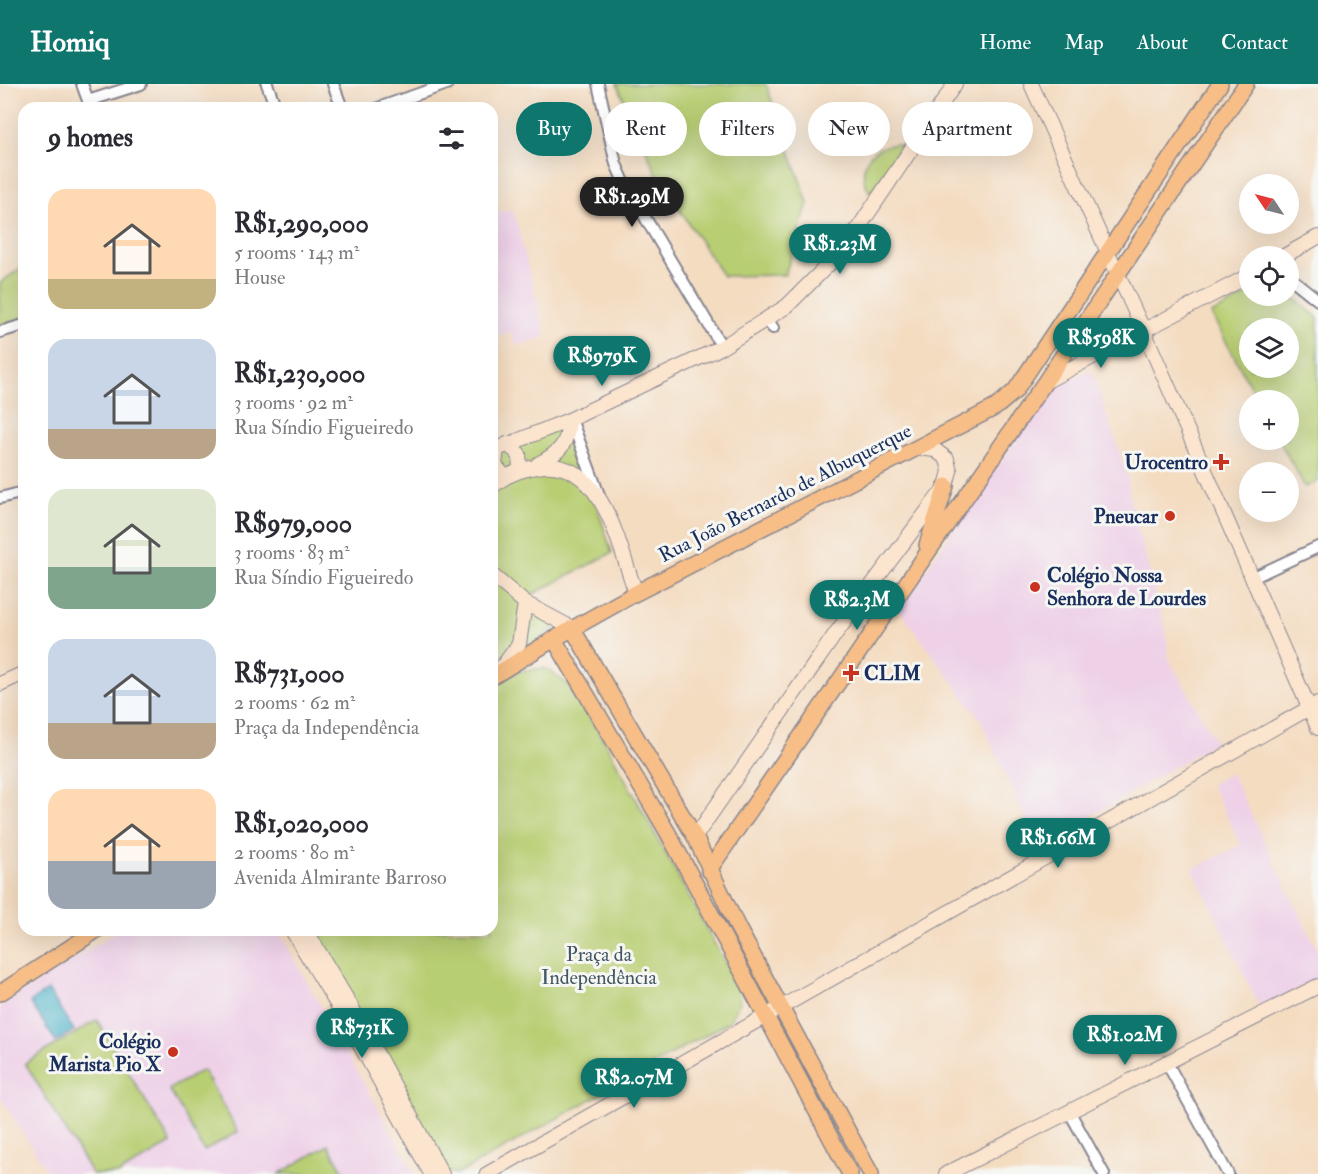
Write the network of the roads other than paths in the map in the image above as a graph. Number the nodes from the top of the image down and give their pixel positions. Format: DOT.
graph roads {
  1 [pos="82,84"];
  2 [pos="141,84"];
  3 [pos="267,84"];
  4 [pos="333,84"];
  5 [pos="447,84"];
  6 [pos="598,84"];
  7 [pos="955,84"];
  8 [pos="1031,84"];
  9 [pos="1220,84"];
  10 [pos="1246,84"];
  11 [pos="430,86"];
  12 [pos="88,102"];
  13 [pos="96,102"];
  14 [pos="274,102"];
  15 [pos="340,102"];
  16 [pos="392,102"];
  17 [pos="1318,237"];
  18 [pos="1299,248"];
  19 [pos="1108,251"];
  20 [pos="1118,274"];
  21 [pos="1239,281"];
  22 [pos="1299,285"];
  23 [pos="1318,300"];
  24 [pos="18,328"];
  25 [pos="1143,329"];
  26 [pos="0,332"];
  27 [pos="722,346"];
  28 [pos="1045,382"];
  29 [pos="570,420"];
  30 [pos="499,448"];
  31 [pos="919,448"];
  32 [pos="527,468"];
  33 [pos="498,469"];
  34 [pos="505,477"];
  35 [pos="498,482"];
  36 [pos="946,486"];
  37 [pos="18,494"];
  38 [pos="599,495"];
  39 [pos="0,498"];
  40 [pos="1318,547"];
  41 [pos="922,562"];
  42 [pos="1252,578"];
  43 [pos="498,580"];
  44 [pos="636,593"];
  45 [pos="525,603"];
  46 [pos="572,628"];
  47 [pos="554,639"];
  48 [pos="498,671"];
  49 [pos="498,673"];
  50 [pos="18,676"];
  51 [pos="0,684"];
  52 [pos="1313,705"];
  53 [pos="1318,728"];
  54 [pos="695,837"];
  55 [pos="709,870"];
  56 [pos="88,936"];
  57 [pos="296,936"];
  58 [pos="309,936"];
  59 [pos="1318,986"];
  60 [pos="0,993"];
  61 [pos="783,1008"];
  62 [pos="766,1017"];
  63 [pos="1167,1063"];
  64 [pos="1069,1111"];
  65 [pos="431,1174"];
  66 [pos="442,1174"];
  67 [pos="487,1174"];
  68 [pos="850,1174"];
  69 [pos="871,1174"];
  70 [pos="946,1174"];
  71 [pos="1104,1174"];
  72 [pos="1228,1174"];
  1 -- 12 [label="street"];
  2 -- 13 [label="street"];
  3 -- 14 [label="street"];
  4 -- 15 [label="street"];
  5 -- 11 [label="street"];
  6 -- 27 [label="street"];
  7 -- 27 [label="street"];
  8 -- 19 [label="street"];
  9 -- 19 [label="main road, Rua João Bernardo de Albuquerque"];
  10 -- 20 [label="main road"];
  11 -- 16 [label="street"];
  17 -- 18 [label="street"];
  19 -- 20 [label="street"];
  19 -- 31 [label="main road, Rua João Bernardo de Albuquerque"];
  20 -- 25 [label="street"];
  20 -- 28 [label="main road"];
  21 -- 25 [label="street"];
  22 -- 23 [label="street"];
  24 -- 26 [label="street"];
  25 -- 28 [label="street"];
  25 -- 42 [label="street"];
  27 -- 29 [label="street"];
  28 -- 41 [label="main road"];
  29 -- 30 [label="street"];
  29 -- 32 [label="street"];
  29 -- 38 [label="street"];
  30 -- 32 [label="street"];
  31 -- 36 [label="street"];
  31 -- 44 [label="main road, Rua João Bernardo de Albuquerque"];
  32 -- 34 [label="street"];
  32 -- 38 [label="street"];
  33 -- 34 [label="street"];
  34 -- 35 [label="street"];
  36 -- 41 [label="main road"];
  36 -- 54 [label="street"];
  37 -- 39 [label="street"];
  38 -- 44 [label="street"];
  40 -- 42 [label="street"];
  41 -- 55 [label="main road"];
  42 -- 52 [label="street"];
  43 -- 45 [label="street"];
  44 -- 46 [label="main road, Rua João Bernardo de Albuquerque"];
  45 -- 46 [label="street"];
  45 -- 48 [label="street"];
  46 -- 47 [label="main road"];
  46 -- 54 [label="main road"];
  47 -- 49 [label="main road"];
  47 -- 62 [label="main road"];
  50 -- 51 [label="street"];
  52 -- 53 [label="street"];
  52 -- 61 [label="street"];
  54 -- 55 [label="main road"];
  55 -- 61 [label="main road"];
  56 -- 60 [label="main road"];
  57 -- 65 [label="street"];
  58 -- 66 [label="street"];
  59 -- 63 [label="street"];
  61 -- 62 [label="street"];
  61 -- 69 [label="main road"];
  62 -- 67 [label="street"];
  62 -- 68 [label="main road"];
  63 -- 64 [label="street"];
  63 -- 72 [label="street"];
  64 -- 70 [label="street"];
  64 -- 71 [label="street"];
}
